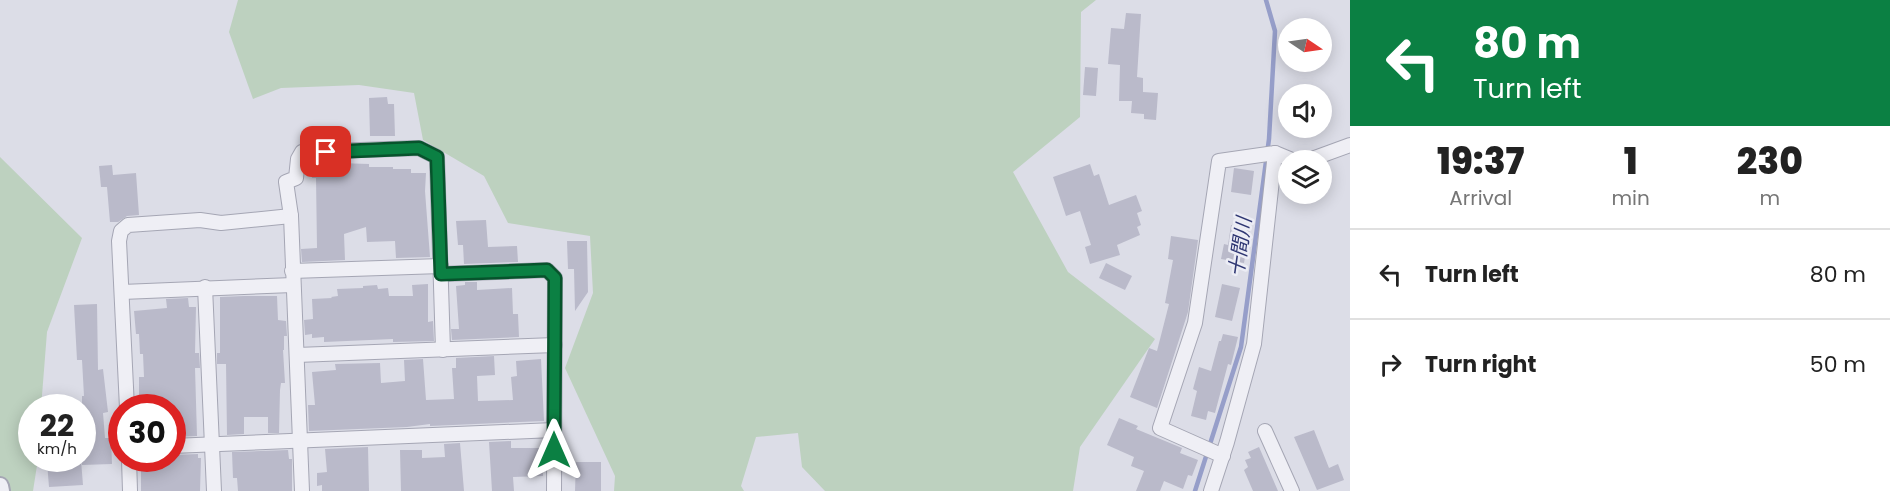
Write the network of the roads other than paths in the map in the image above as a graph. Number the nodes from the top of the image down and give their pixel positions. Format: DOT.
graph roads {
  1 [pos="1350,145"];
  2 [pos="1332,152"];
  3 [pos="1275,153"];
  4 [pos="1278,154"];
  5 [pos="291,216"];
  6 [pos="441,270"];
  7 [pos="292,278"];
  8 [pos="205,287"];
  9 [pos="122,292"];
  10 [pos="555,345"];
  11 [pos="443,350"];
  12 [pos="297,354"];
  13 [pos="126,394"];
  14 [pos="554,430"];
  15 [pos="1265,431"];
  16 [pos="300,442"];
  17 [pos="212,445"];
  18 [pos="186,446"];
  19 [pos="1223,456"];
  20 [pos="129,472"];
  21 [pos="0,486"];
  22 [pos="1,491"];
  23 [pos="130,491"];
  24 [pos="214,491"];
  25 [pos="302,491"];
  26 [pos="554,491"];
  27 [pos="1211,491"];
  28 [pos="1292,491"];
  1 -- 2 [label="street"];
  3 -- 4 [label="street"];
  3 -- 19 [label="street"];
  3 -- 19 [label="street"];
  5 -- 6 [label="street"];
  5 -- 7 [label="street"];
  5 -- 9 [label="street"];
  6 -- 7 [label="street"];
  6 -- 10 [label="street"];
  6 -- 11 [label="street"];
  7 -- 8 [label="street"];
  7 -- 12 [label="street"];
  8 -- 9 [label="street"];
  8 -- 17 [label="street"];
  9 -- 13 [label="street"];
  10 -- 11 [label="street"];
  10 -- 14 [label="street"];
  11 -- 12 [label="street"];
  12 -- 16 [label="street"];
  14 -- 16 [label="street"];
  14 -- 26 [label="street"];
  15 -- 28 [label="street"];
  16 -- 17 [label="street"];
  16 -- 25 [label="street"];
  17 -- 18 [label="street"];
  17 -- 24 [label="street"];
  19 -- 27 [label="street"];
  20 -- 23 [label="street"];
  21 -- 22 [label="street"];
}
